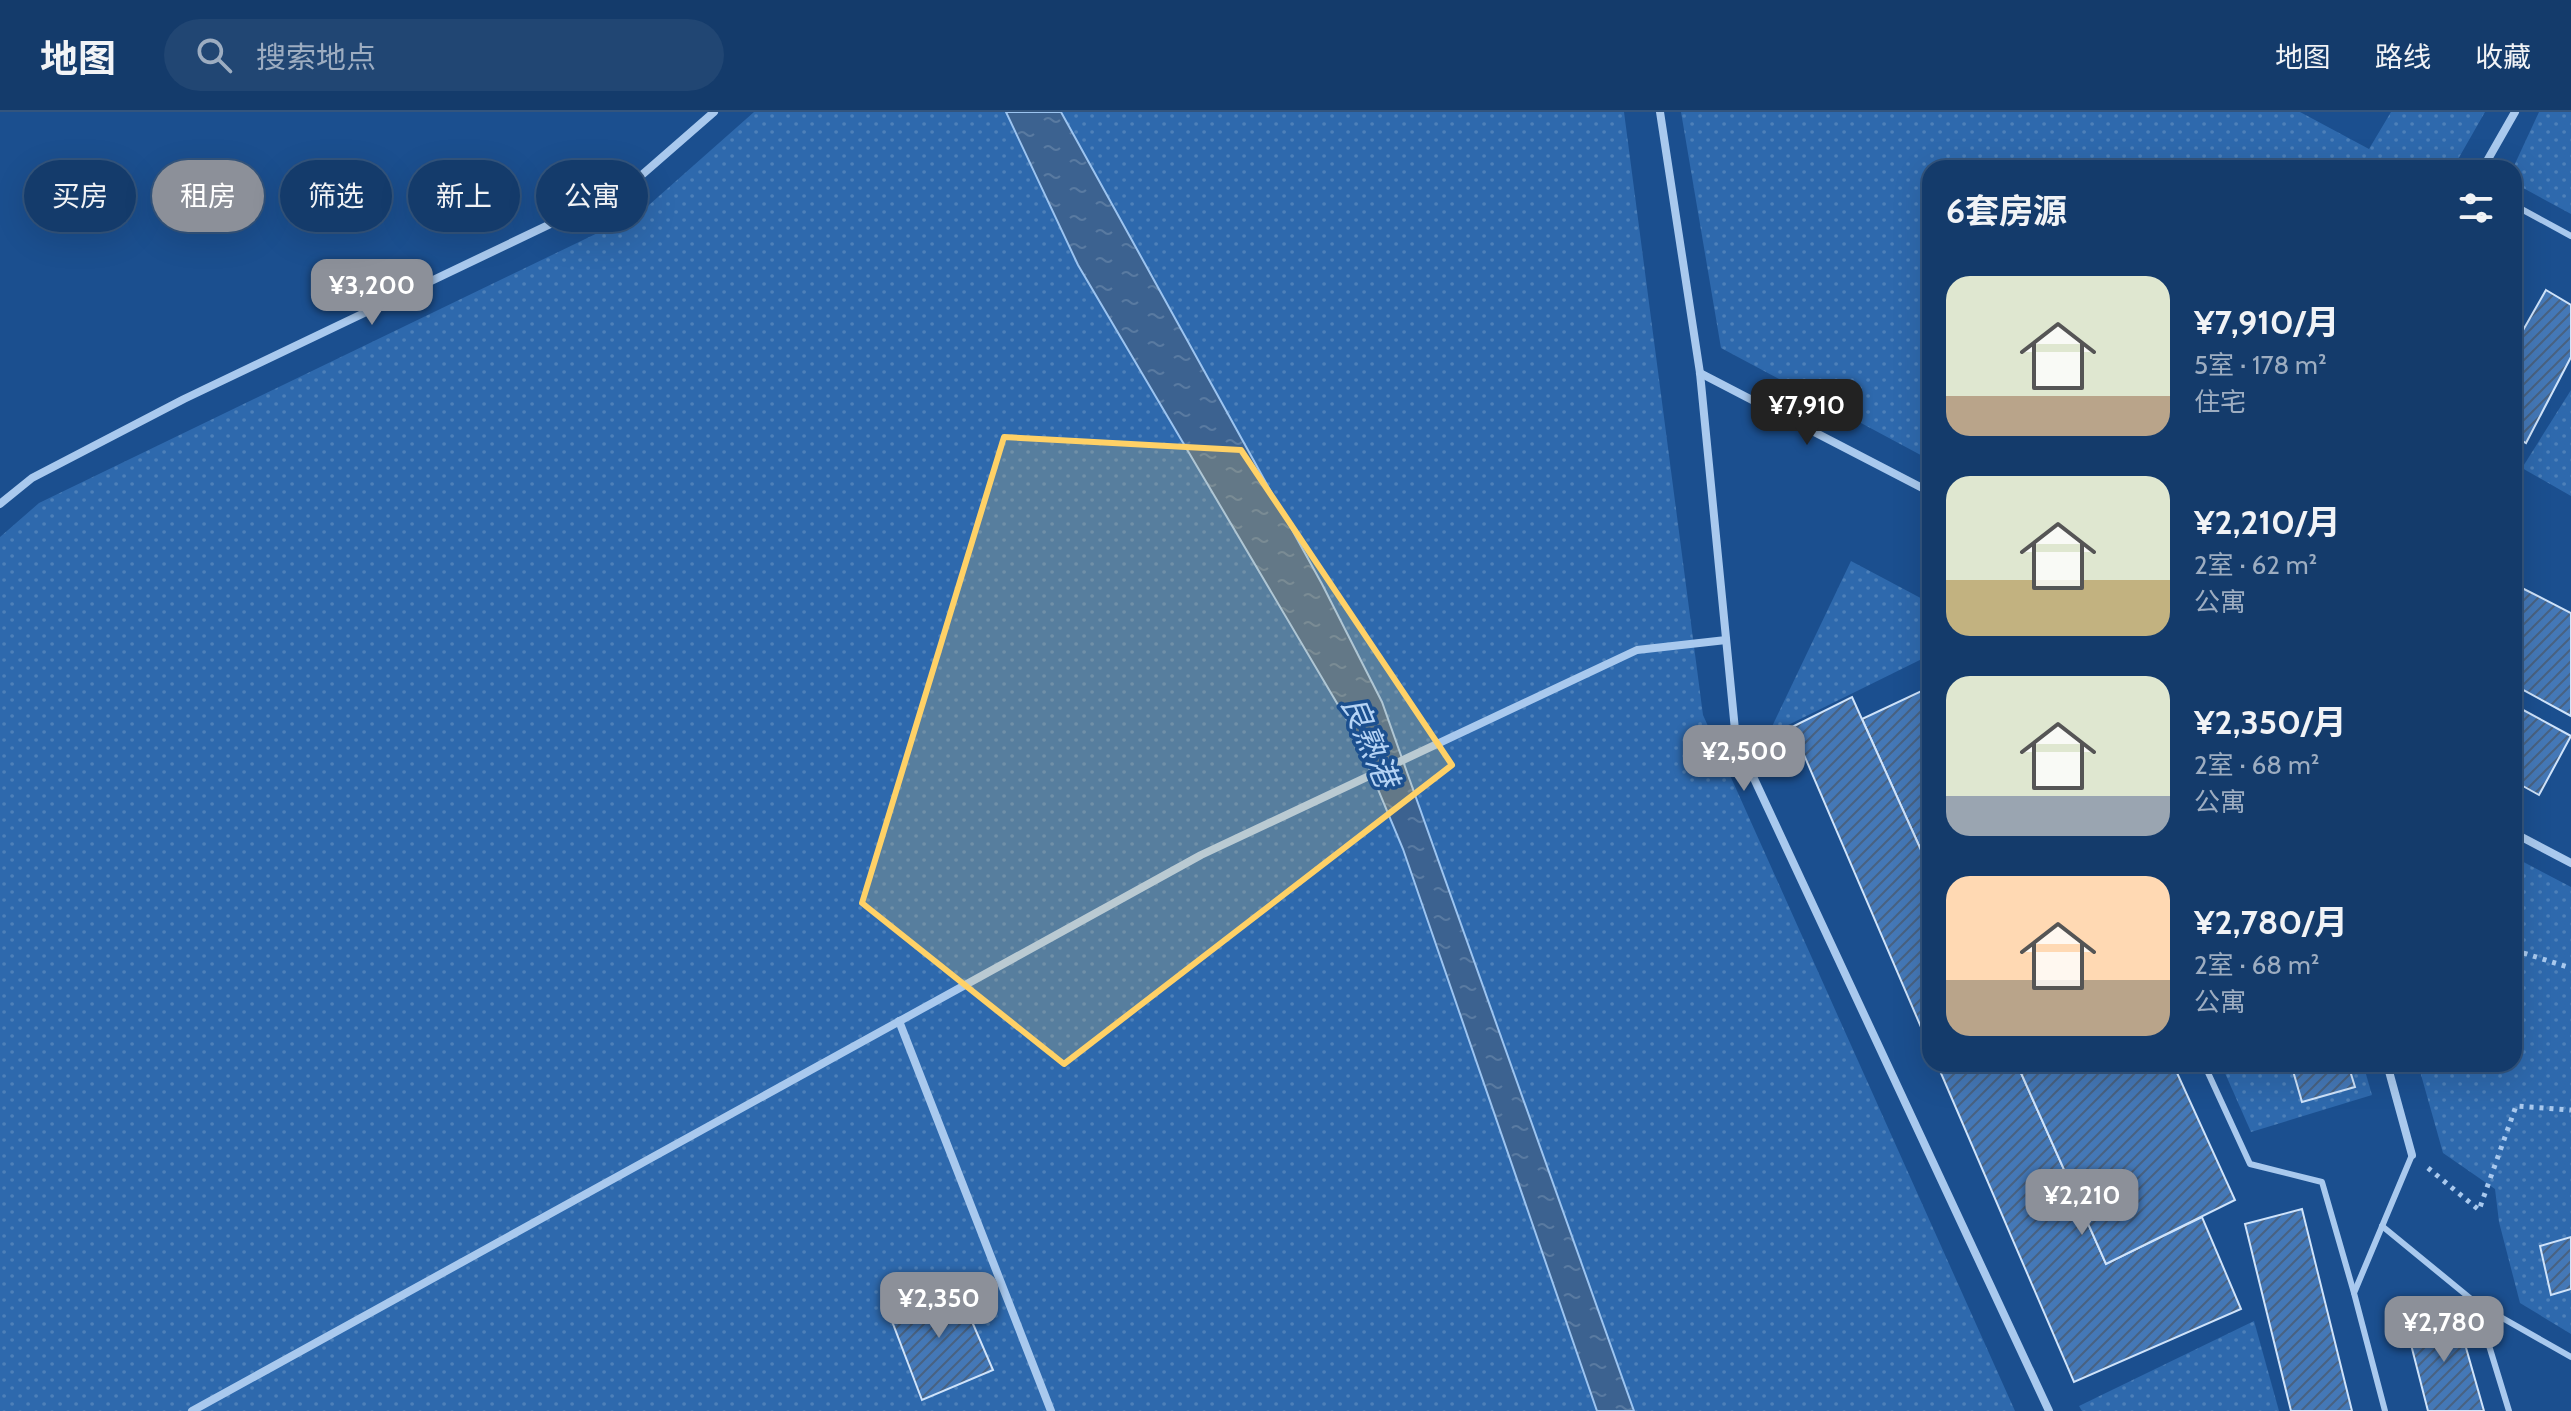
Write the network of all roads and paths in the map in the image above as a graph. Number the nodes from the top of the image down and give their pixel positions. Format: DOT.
graph roads {
  1 [pos="714,112"];
  2 [pos="1660,112"];
  3 [pos="2515,112"];
  4 [pos="2488,160"];
  5 [pos="2522,209"];
  6 [pos="2571,236"];
  7 [pos="1700,373"];
  8 [pos="1922,488"];
  9 [pos="0,504"];
  10 [pos="1726,640"];
  11 [pos="2522,837"];
  12 [pos="2571,863"];
  13 [pos="2522,953"];
  14 [pos="2571,968"];
  15 [pos="899,1021"];
  16 [pos="2208,1072"];
  17 [pos="2389,1072"];
  18 [pos="2571,1110"];
  19 [pos="2412,1155"];
  20 [pos="2382,1226"];
  21 [pos="2354,1293"];
  22 [pos="2476,1303"];
  23 [pos="2571,1357"];
  24 [pos="192,1411"];
  25 [pos="1051,1411"];
  26 [pos="2049,1411"];
  27 [pos="2385,1411"];
  28 [pos="2509,1411"];
  1 -- 9 [label="street"];
  2 -- 7 [label="street"];
  3 -- 4 [label="street"];
  5 -- 6 [label="lane"];
  7 -- 8 [label="street"];
  7 -- 10 [label="street"];
  10 -- 15 [label="street"];
  10 -- 26 [label="street"];
  11 -- 12 [label="street"];
  13 -- 14 [label="path"];
  15 -- 24 [label="street"];
  15 -- 25 [label="street"];
  16 -- 21 [label="lane"];
  17 -- 19 [label="street"];
  18 -- 19 [label="path"];
  19 -- 20 [label="lane"];
  20 -- 21 [label="lane"];
  20 -- 22 [label="lane"];
  21 -- 27 [label="lane"];
  22 -- 23 [label="lane"];
  22 -- 28 [label="lane"];
}
